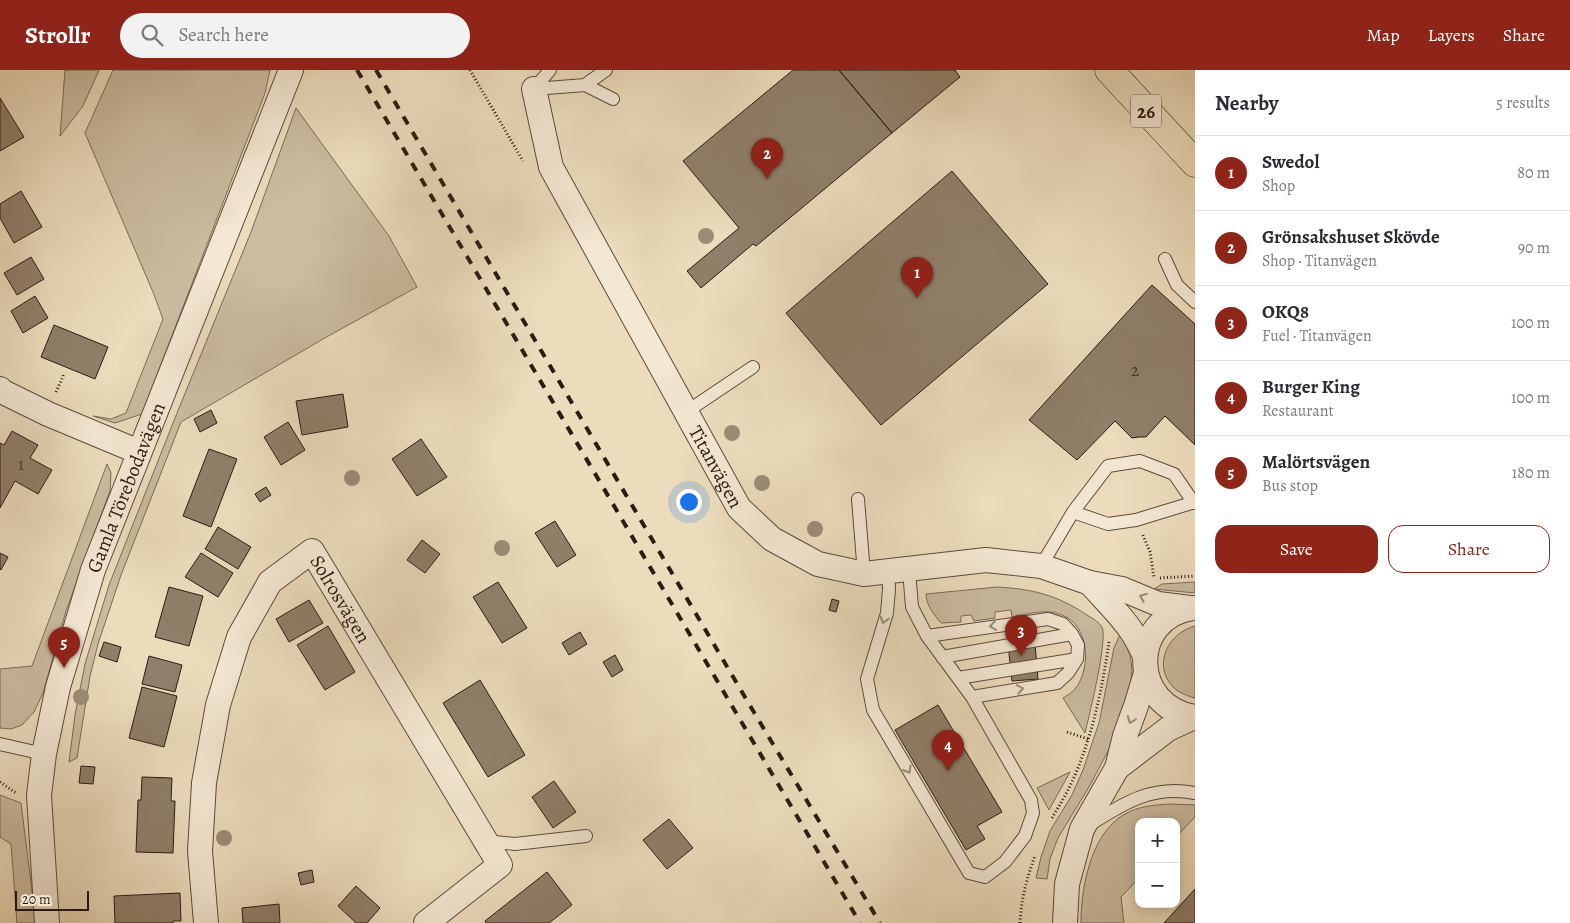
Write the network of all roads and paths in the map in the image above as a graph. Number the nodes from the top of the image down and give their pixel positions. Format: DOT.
graph roads {
  1 [pos="291,70"];
  2 [pos="470,70"];
  3 [pos="550,70"];
  4 [pos="606,70"];
  5 [pos="1109,70"];
  6 [pos="1131,70"];
  7 [pos="585,85"];
  8 [pos="534,89"];
  9 [pos="613,98"];
  10 [pos="1192,155"];
  11 [pos="525,164"];
  12 [pos="1165,260"];
  13 [pos="1195,302"];
  14 [pos="753,367"];
  15 [pos="0,390"];
  16 [pos="686,412"];
  17 [pos="139,452"];
  18 [pos="858,499"];
  19 [pos="1194,502"];
  20 [pos="1074,512"];
  21 [pos="1136,520"];
  22 [pos="1041,566"];
  23 [pos="898,571"];
  24 [pos="864,574"];
  25 [pos="1195,576"];
  26 [pos="1154,578"];
  27 [pos="1149,582"];
  28 [pos="1090,583"];
  29 [pos="1192,608"];
  30 [pos="1072,634"];
  31 [pos="927,636"];
  32 [pos="1110,636"];
  33 [pos="942,657"];
  34 [pos="1077,659"];
  35 [pos="1146,665"];
  36 [pos="958,678"];
  37 [pos="972,697"];
  38 [pos="1194,717"];
  39 [pos="1067,732"];
  40 [pos="1088,739"];
  41 [pos="0,744"];
  42 [pos="44,754"];
  43 [pos="1117,768"];
  44 [pos="0,782"];
  45 [pos="16,793"];
  46 [pos="1195,793"];
  47 [pos="1051,821"];
  48 [pos="1082,829"];
  49 [pos="586,836"];
  50 [pos="485,841"];
  51 [pos="1036,854"];
  52 [pos="47,923"];
  53 [pos="206,923"];
  54 [pos="426,923"];
  55 [pos="1020,923"];
  56 [pos="1065,923"];
  1 -- 17 [label="street, Gamla Törebodavägen"];
  2 -- 11 [label="path"];
  3 -- 8 [label="lane"];
  4 -- 7 [label="lane"];
  5 -- 10 [label="highway, 26"];
  6 -- 10 [label="highway, 26"];
  7 -- 8 [label="lane"];
  7 -- 9 [label="lane"];
  8 -- 16 [label="street, Titanvägen"];
  12 -- 13 [label="lane"];
  14 -- 16 [label="lane"];
  15 -- 17 [label="street"];
  16 -- 24 [label="street, Titanvägen"];
  17 -- 42 [label="street, Gamla Törebodavägen"];
  18 -- 24 [label="lane"];
  19 -- 20 [label="lane"];
  19 -- 21 [label="lane"];
  20 -- 21 [label="lane"];
  20 -- 22 [label="lane"];
  21 -- 26 [label="path"];
  22 -- 23 [label="street, Titanvägen"];
  22 -- 28 [label="street, Titanvägen"];
  23 -- 24 [label="street, Titanvägen"];
  23 -- 31 [label="lane"];
  23 -- 37 [label="lane, one-way"];
  25 -- 26 [label="path"];
  26 -- 27 [label="path"];
  29 -- 28 [label="street, Titanvägen, one-way"];
  28 -- 35 [label="street"];
  29 -- 35 [label="street"];
  30 -- 31 [label="lane, one-way"];
  30 -- 33 [label="lane"];
  30 -- 34 [label="lane"];
  31 -- 33 [label="lane"];
  32 -- 40 [label="path"];
  33 -- 36 [label="lane"];
  34 -- 36 [label="lane"];
  37 -- 34 [label="lane, one-way"];
  35 -- 38 [label="street"];
  35 -- 43 [label="street, one-way"];
  36 -- 37 [label="lane"];
  38 -- 43 [label="street"];
  39 -- 40 [label="path"];
  40 -- 47 [label="path"];
  41 -- 42 [label="lane"];
  42 -- 52 [label="street, Gamla Törebodavägen"];
  43 -- 48 [label="street"];
  44 -- 45 [label="path"];
  46 -- 48 [label="lane"];
  48 -- 56 [label="street"];
  49 -- 50 [label="lane"];
  50 -- 53 [label="street, Solrosvägen"];
  50 -- 54 [label="street, Solrosvägen"];
  51 -- 55 [label="path"];
}
